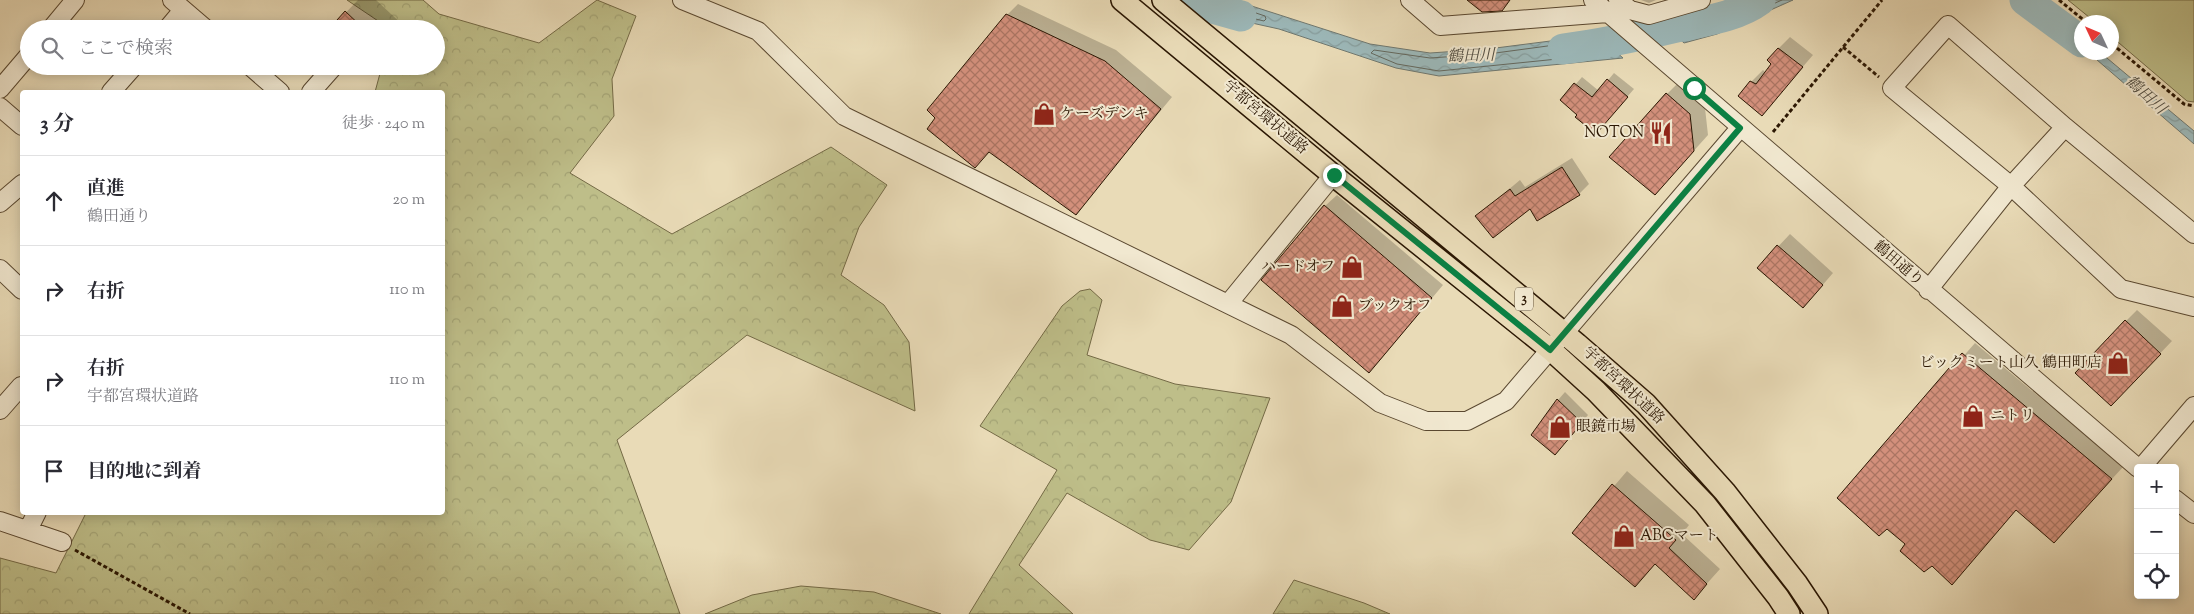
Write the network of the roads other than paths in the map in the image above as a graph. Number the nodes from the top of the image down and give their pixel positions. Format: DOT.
graph roads {
  1 [pos="75,0"];
  2 [pos="684,0"];
  3 [pos="1122,0"];
  4 [pos="1163,0"];
  5 [pos="1410,0"];
  6 [pos="1593,0"];
  7 [pos="1701,0"];
  8 [pos="178,5"];
  9 [pos="1613,6"];
  10 [pos="58,20"];
  11 [pos="171,20"];
  12 [pos="196,20"];
  13 [pos="20,66"];
  14 [pos="126,75"];
  15 [pos="260,75"];
  16 [pos="326,75"];
  17 [pos="0,89"];
  18 [pos="113,90"];
  19 [pos="278,90"];
  20 [pos="312,90"];
  21 [pos="0,108"];
  22 [pos="20,124"];
  23 [pos="2066,127"];
  24 [pos="1740,128"];
  25 [pos="1334,175"];
  26 [pos="20,186"];
  27 [pos="2011,186"];
  28 [pos="0,203"];
  29 [pos="2194,234"];
  30 [pos="0,269"];
  31 [pos="20,288"];
  32 [pos="1928,290"];
  33 [pos="1228,304"];
  34 [pos="2194,307"];
  35 [pos="1565,334"];
  36 [pos="1550,350"];
  37 [pos="20,387"];
  38 [pos="2194,406"];
  39 [pos="0,410"];
  40 [pos="2145,464"];
  41 [pos="2134,465"];
  42 [pos="2179,502"];
  43 [pos="2194,514"];
  44 [pos="36,515"];
  45 [pos="0,521"];
  46 [pos="28,530"];
  47 [pos="62,542"];
  48 [pos="1789,614"];
  49 [pos="1817,614"];
  1 -- 10 [label="street"];
  2 -- 33 [label="street"];
  3 -- 25 [label="main road, 宇都宮環状道路 / 3"];
  4 -- 35 [label="main road, 宇都宮環状道路 / 3"];
  5 -- 9 [label="street"];
  6 -- 9 [label="street"];
  7 -- 9 [label="street"];
  8 -- 11 [label="street"];
  8 -- 12 [label="street"];
  9 -- 24 [label="street, 鶴田通り"];
  13 -- 17 [label="street"];
  14 -- 18 [label="street"];
  15 -- 19 [label="street"];
  16 -- 20 [label="street"];
  21 -- 22 [label="street"];
  23 -- 27 [label="street"];
  23 -- 27 [label="street"];
  23 -- 29 [label="street"];
  24 -- 32 [label="street, 鶴田通り"];
  24 -- 35 [label="street"];
  25 -- 33 [label="street"];
  25 -- 36 [label="main road, 宇都宮環状道路 / 3"];
  26 -- 28 [label="street"];
  27 -- 32 [label="street"];
  27 -- 34 [label="street"];
  30 -- 31 [label="street"];
  32 -- 41 [label="street, 鶴田通り"];
  33 -- 36 [label="street"];
  35 -- 36 [label="street"];
  35 -- 49 [label="main road, 宇都宮環状道路 / 3"];
  36 -- 48 [label="main road, 宇都宮環状道路 / 3"];
  37 -- 39 [label="street"];
  38 -- 40 [label="street"];
  42 -- 43 [label="street"];
  44 -- 46 [label="street"];
  45 -- 46 [label="street"];
  46 -- 47 [label="street"];
}
